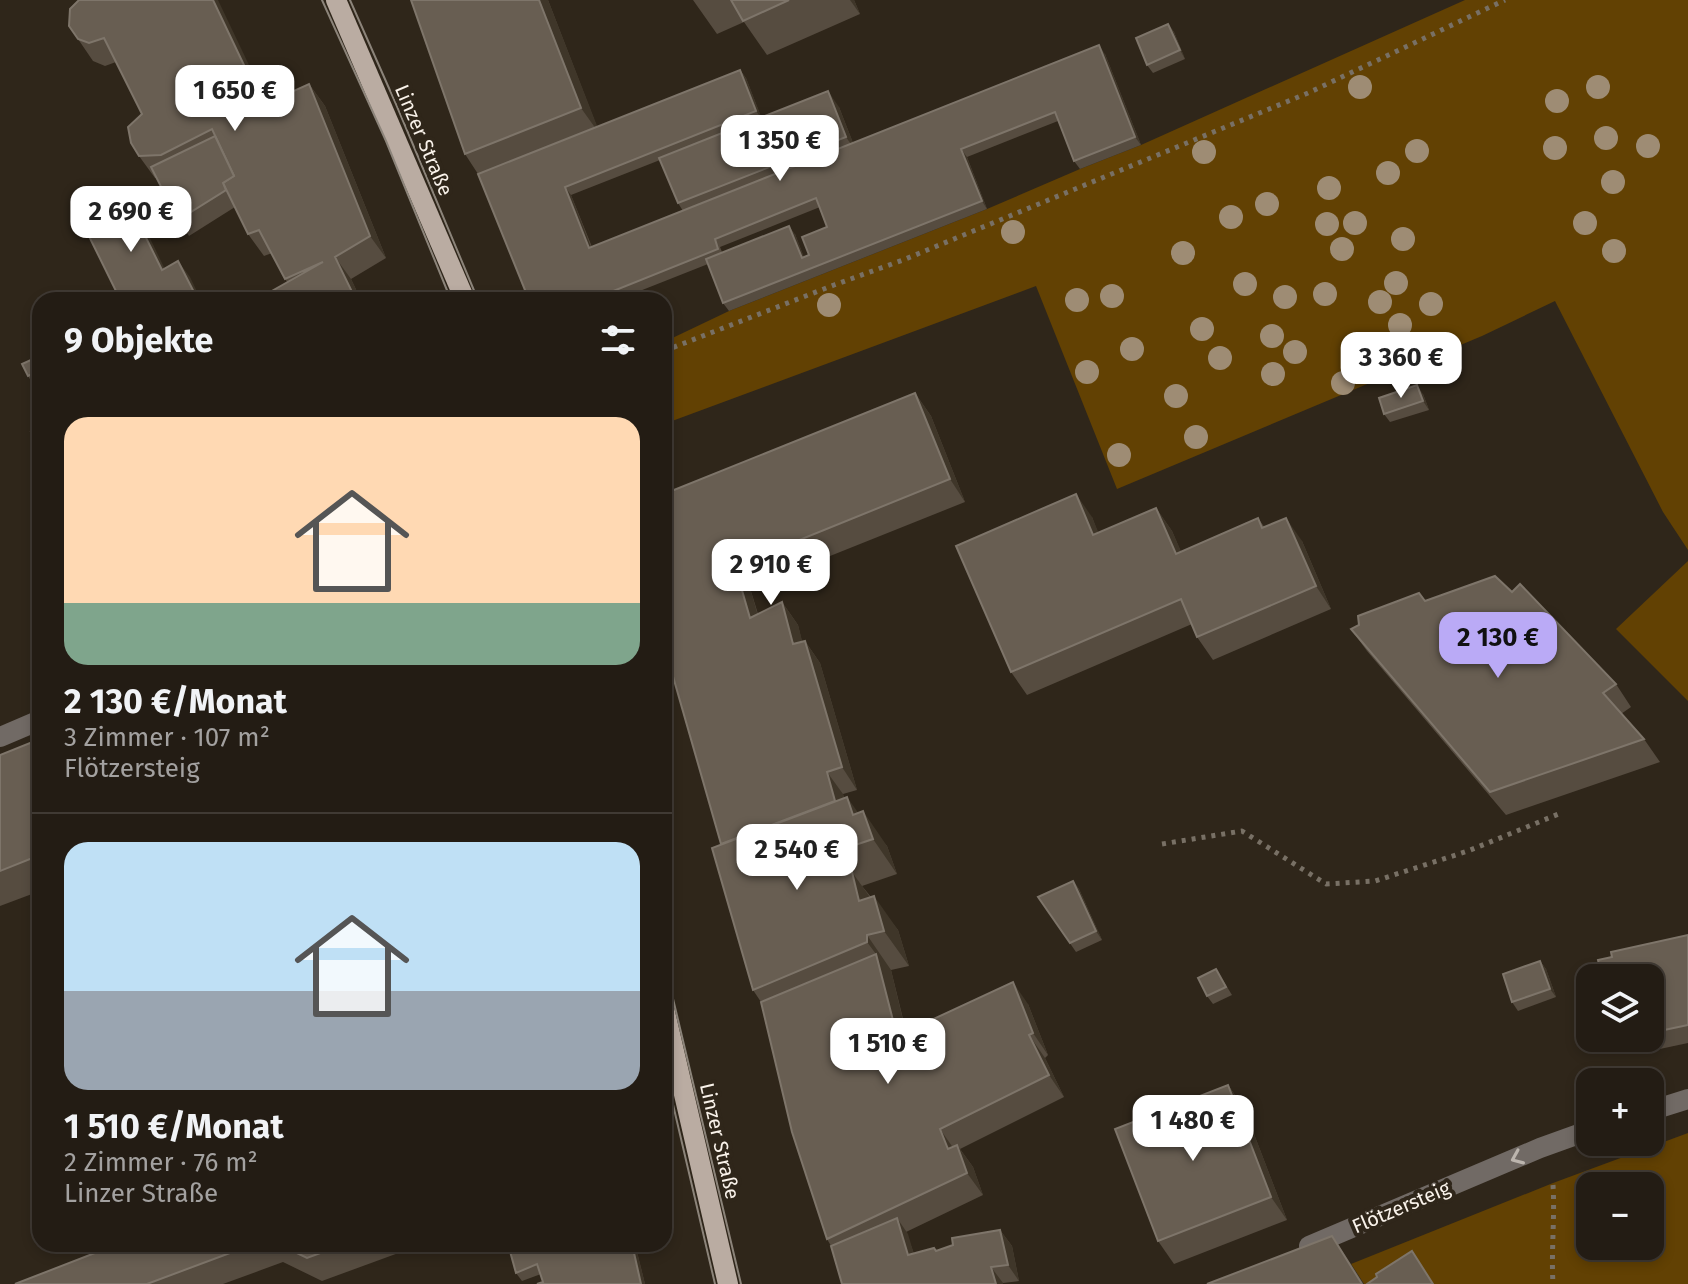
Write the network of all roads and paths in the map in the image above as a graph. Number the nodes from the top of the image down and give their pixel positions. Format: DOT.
graph roads {
  1 [pos="336,0"];
  2 [pos="1505,0"];
  3 [pos="462,292"];
  4 [pos="672,348"];
  5 [pos="32,723"];
  6 [pos="0,737"];
  7 [pos="1561,813"];
  8 [pos="1162,844"];
  9 [pos="672,1042"];
  10 [pos="1688,1099"];
  11 [pos="1664,1107"];
  12 [pos="1576,1135"];
  13 [pos="1540,1148"];
  14 [pos="1286,1256"];
  15 [pos="728,1284"];
  16 [pos="1553,1284"];
  1 -- 3 [label="main road, Linzer Straße"];
  2 -- 4 [label="path"];
  5 -- 6 [label="street"];
  7 -- 8 [label="path"];
  9 -- 15 [label="main road, Linzer Straße"];
  10 -- 11 [label="street"];
  12 -- 13 [label="street, Flötzersteig"];
  13 -- 14 [label="street, Flötzersteig, one-way"];
  13 -- 16 [label="path"];
}
